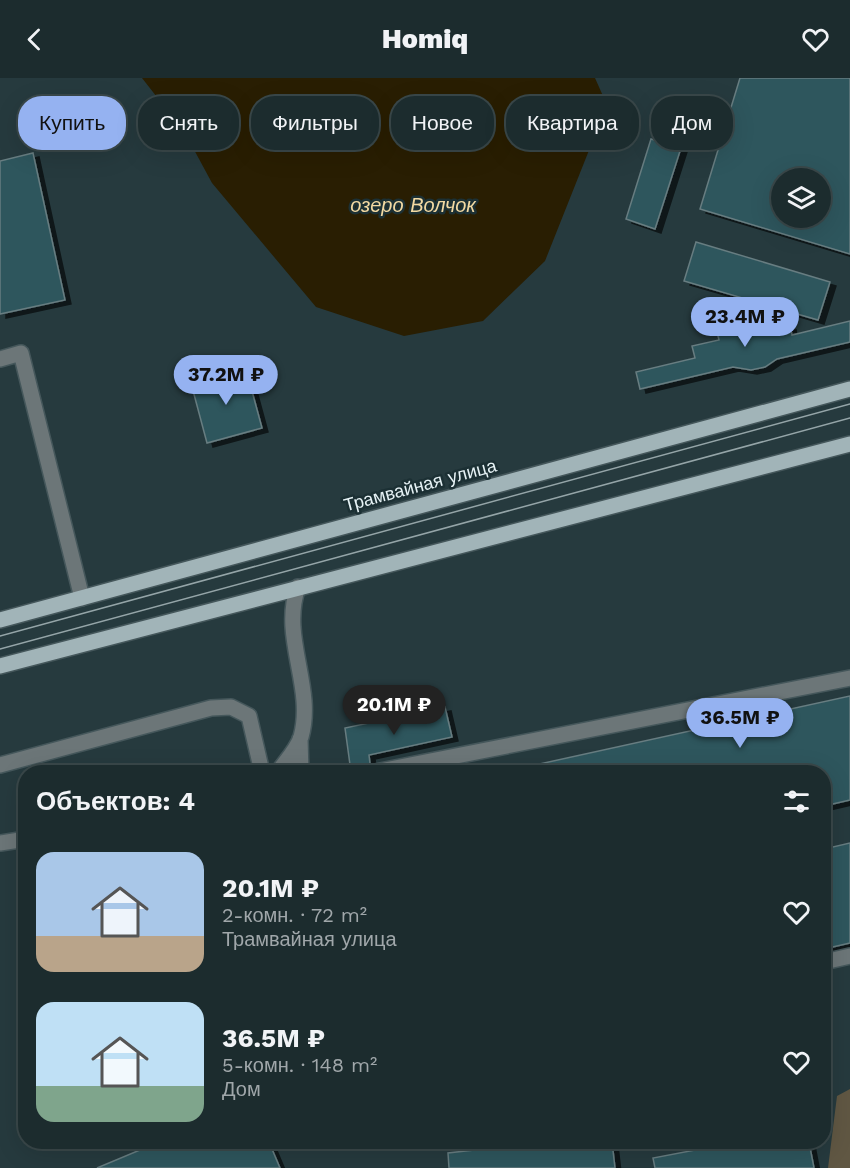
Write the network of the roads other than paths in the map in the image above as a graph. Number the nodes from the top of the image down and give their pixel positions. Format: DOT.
graph roads {
  1 [pos="0,359"];
  2 [pos="850,389"];
  3 [pos="850,444"];
  4 [pos="298,586"];
  5 [pos="82,598"];
  6 [pos="0,620"];
  7 [pos="0,666"];
  8 [pos="850,678"];
  9 [pos="300,739"];
  10 [pos="0,765"];
  11 [pos="260,765"];
  12 [pos="283,765"];
  13 [pos="301,765"];
  14 [pos="410,765"];
  15 [pos="18,840"];
  16 [pos="0,843"];
  17 [pos="850,956"];
  18 [pos="831,960"];
  1 -- 5 [label="lane"];
  2 -- 5 [label="main road, Трамвайная улица"];
  3 -- 4 [label="main road"];
  4 -- 7 [label="main road"];
  4 -- 9 [label="lane"];
  5 -- 6 [label="main road, Трамвайная улица"];
  8 -- 14 [label="lane"];
  9 -- 12 [label="lane"];
  9 -- 13 [label="lane"];
  10 -- 11 [label="lane"];
  15 -- 16 [label="lane"];
  17 -- 18 [label="lane"];
}
